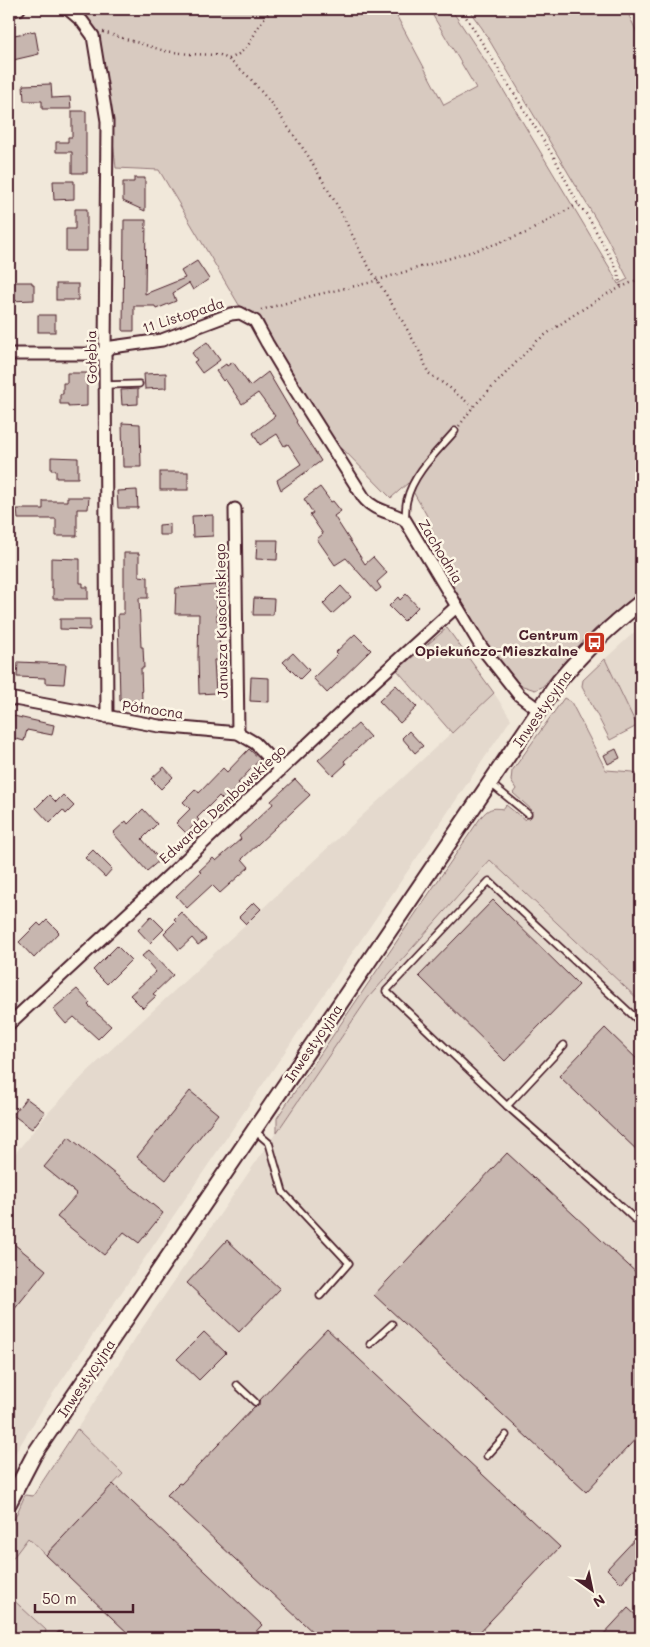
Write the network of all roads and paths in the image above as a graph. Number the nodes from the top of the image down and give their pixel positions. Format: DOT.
graph roads {
  1 [pos="19,9"];
  2 [pos="68,9"];
  3 [pos="276,9"];
  4 [pos="461,9"];
  5 [pos="9,11"];
  6 [pos="89,30"];
  7 [pos="228,59"];
  8 [pos="578,204"];
  9 [pos="641,278"];
  10 [pos="377,280"];
  11 [pos="620,288"];
  12 [pos="248,316"];
  13 [pos="105,351"];
  14 [pos="9,354"];
  15 [pos="139,384"];
  16 [pos="106,385"];
  17 [pos="473,407"];
  18 [pos="456,431"];
  19 [pos="235,510"];
  20 [pos="405,520"];
  21 [pos="641,602"];
  22 [pos="456,606"];
  23 [pos="9,698"];
  24 [pos="539,710"];
  25 [pos="107,717"];
  26 [pos="238,733"];
  27 [pos="280,769"];
  28 [pos="490,784"];
  29 [pos="528,814"];
  30 [pos="641,1022"];
  31 [pos="9,1024"];
  32 [pos="564,1045"];
  33 [pos="507,1106"];
  34 [pos="254,1129"];
  35 [pos="641,1226"];
  36 [pos="320,1296"];
  37 [pos="392,1324"];
  38 [pos="370,1344"];
  39 [pos="237,1385"];
  40 [pos="254,1402"];
  41 [pos="506,1435"];
  42 [pos="487,1456"];
  43 [pos="9,1502"];
  44 [pos="58,1638"];
  45 [pos="63,1638"];
  1 -- 5 [label="street"];
  2 -- 6 [label="street, Gołębia"];
  3 -- 7 [label="path"];
  4 -- 8 [label="path"];
  6 -- 7 [label="path"];
  6 -- 13 [label="street, Gołębia"];
  7 -- 10 [label="path"];
  8 -- 10 [label="path"];
  8 -- 11 [label="path"];
  9 -- 11 [label="path"];
  10 -- 12 [label="path"];
  10 -- 17 [label="path"];
  11 -- 17 [label="path"];
  12 -- 13 [label="street, 11 Listopada"];
  12 -- 20 [label="street, Zachodnia"];
  13 -- 14 [label="street, 11 Listopada"];
  13 -- 16 [label="street, Gołębia"];
  15 -- 16 [label="lane"];
  16 -- 25 [label="street, Gołębia"];
  17 -- 18 [label="path"];
  18 -- 20 [label="lane"];
  19 -- 26 [label="street, Janusza Kusocińskiego"];
  20 -- 22 [label="street, Zachodnia"];
  21 -- 24 [label="street, Inwestycyjna"];
  22 -- 24 [label="street, Zachodnia"];
  22 -- 27 [label="street, Edwarda Dembowskiego"];
  23 -- 25 [label="street, Północna"];
  24 -- 28 [label="street, Inwestycyjna"];
  25 -- 26 [label="street, Północna"];
  26 -- 27 [label="street, Północna"];
  27 -- 31 [label="street, Edwarda Dembowskiego"];
  28 -- 29 [label="lane"];
  28 -- 34 [label="street, Inwestycyjna"];
  30 -- 33 [label="lane"];
  32 -- 33 [label="lane"];
  33 -- 35 [label="lane"];
  34 -- 36 [label="lane"];
  34 -- 43 [label="street, Inwestycyjna"];
  37 -- 38 [label="lane"];
  39 -- 40 [label="lane"];
  41 -- 42 [label="lane"];
  44 -- 45 [label="lane"];
}
